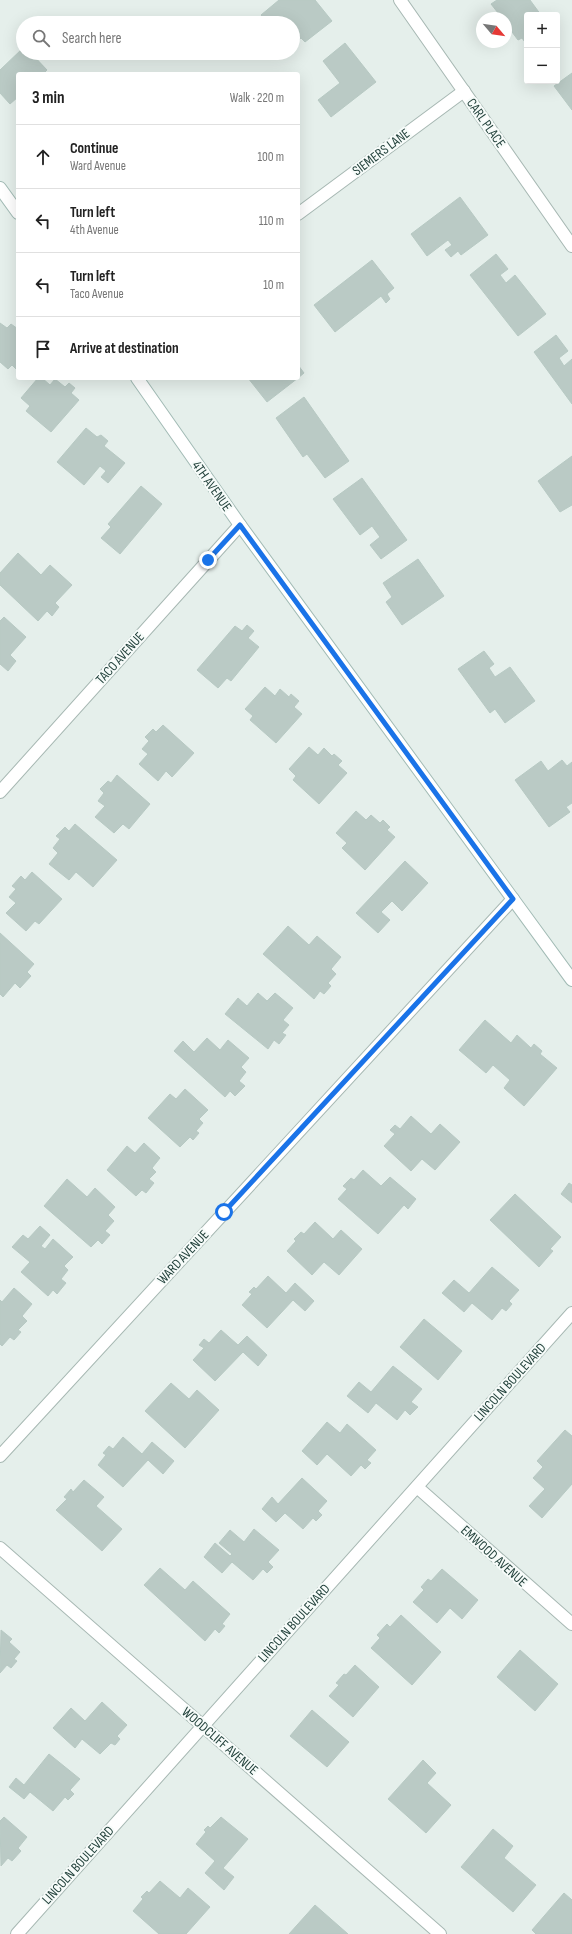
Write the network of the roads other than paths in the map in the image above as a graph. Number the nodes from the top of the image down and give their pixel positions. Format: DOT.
graph roads {
  1 [pos="400,0"];
  2 [pos="464,91"];
  3 [pos="0,188"];
  4 [pos="16,210"];
  5 [pos="300,213"];
  6 [pos="572,246"];
  7 [pos="138,380"];
  8 [pos="240,525"];
  9 [pos="0,792"];
  10 [pos="513,899"];
  11 [pos="572,980"];
  12 [pos="572,1313"];
  13 [pos="0,1456"];
  14 [pos="417,1487"];
  15 [pos="0,1548"];
  16 [pos="572,1624"];
  17 [pos="203,1726"];
  18 [pos="17,1934"];
  19 [pos="440,1934"];
  1 -- 2 [label="street, CARL PLACE"];
  2 -- 5 [label="street, SIEMERS LANE"];
  2 -- 6 [label="street, CARL PLACE"];
  3 -- 4 [label="street"];
  7 -- 8 [label="street, 4TH AVENUE"];
  8 -- 9 [label="street, TACO AVENUE"];
  8 -- 10 [label="street, 4TH AVENUE"];
  10 -- 11 [label="street, 4TH AVENUE"];
  10 -- 13 [label="street, WARD AVENUE"];
  12 -- 14 [label="street, LINCOLN BOULEVARD"];
  14 -- 16 [label="street, EMWOOD AVENUE"];
  14 -- 17 [label="street, LINCOLN BOULEVARD"];
  15 -- 17 [label="street, WOODCLIFF AVENUE"];
  17 -- 18 [label="street, LINCOLN BOULEVARD"];
  17 -- 19 [label="street, WOODCLIFF AVENUE"];
}
